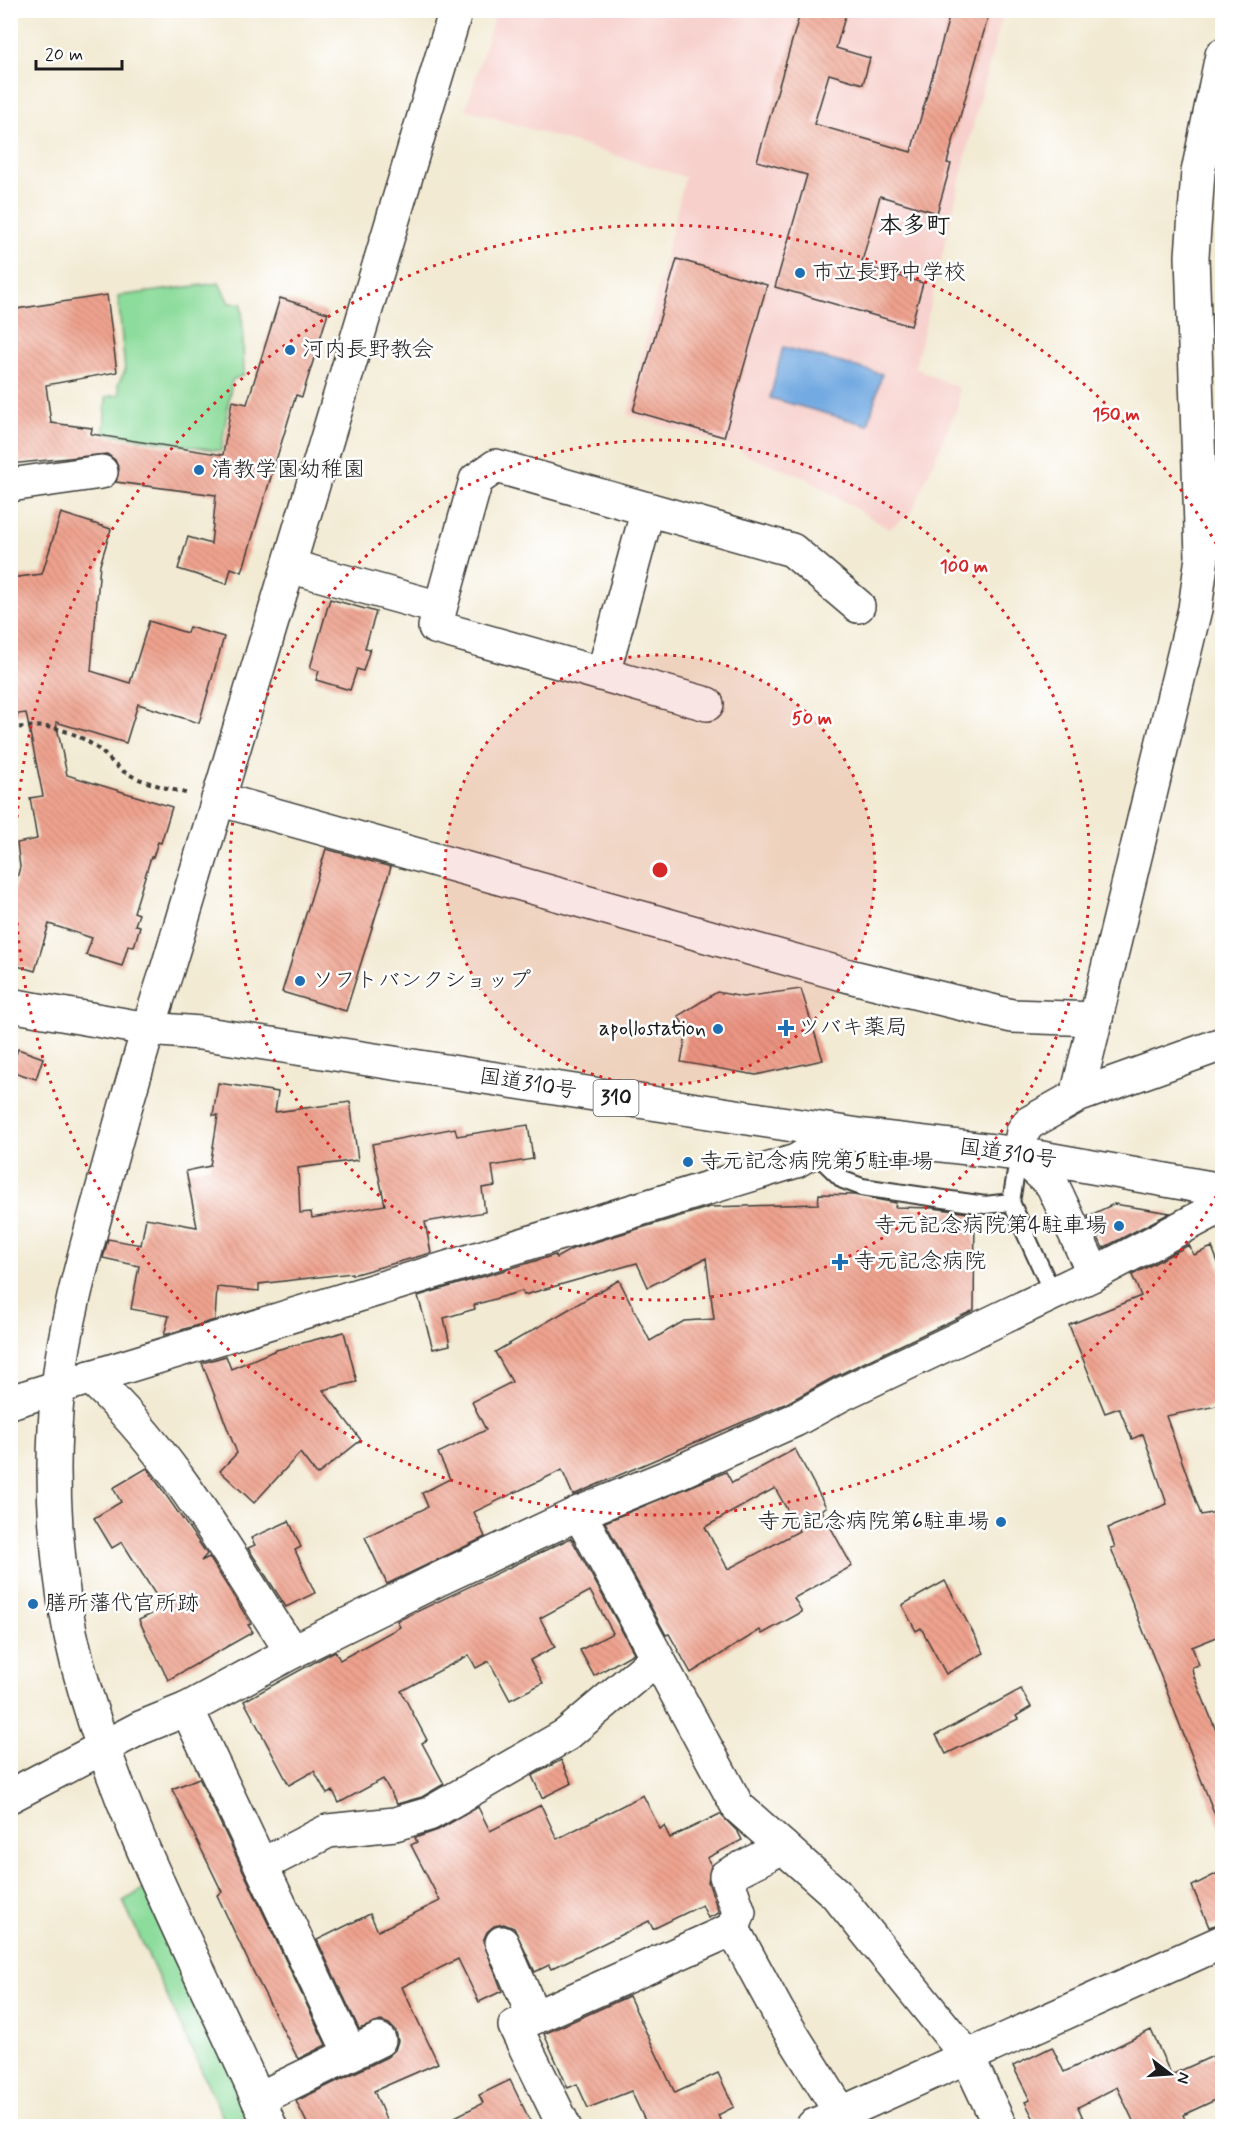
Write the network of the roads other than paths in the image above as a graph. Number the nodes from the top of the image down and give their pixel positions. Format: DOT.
graph roads {
  1 [pos="456,10"];
  2 [pos="1222,55"];
  3 [pos="101,472"];
  4 [pos="10,486"];
  5 [pos="648,509"];
  6 [pos="289,566"];
  7 [pos="858,606"];
  8 [pos="440,608"];
  9 [pos="603,674"];
  10 [pos="707,704"];
  11 [pos="205,797"];
  12 [pos="10,1005"];
  13 [pos="1096,1019"];
  14 [pos="148,1029"];
  15 [pos="1222,1044"];
  16 [pos="1077,1096"];
  17 [pos="822,1141"];
  18 [pos="1019,1154"];
  19 [pos="1222,1190"];
  20 [pos="1011,1202"];
  21 [pos="1222,1206"];
  22 [pos="1094,1274"];
  23 [pos="1053,1294"];
  24 [pos="90,1377"];
  25 [pos="58,1387"];
  26 [pos="10,1402"];
  27 [pos="579,1513"];
  28 [pos="292,1652"];
  29 [pos="657,1658"];
  30 [pos="187,1709"];
  31 [pos="105,1748"];
  32 [pos="10,1796"];
  33 [pos="783,1847"];
  34 [pos="262,1865"];
  35 [pos="733,1929"];
  36 [pos="1222,1942"];
  37 [pos="502,1943"];
  38 [pos="534,2017"];
  39 [pos="379,2040"];
  40 [pos="350,2053"];
  41 [pos="967,2056"];
  42 [pos="264,2113"];
  43 [pos="827,2120"];
  44 [pos="564,2127"];
  45 [pos="1000,2127"];
  1 -- 6 [label="main road"];
  2 -- 13 [label="main road"];
  3 -- 4 [label="main road"];
  5 -- 7 [label="main road"];
  5 -- 8 [label="main road"];
  5 -- 9 [label="main road"];
  6 -- 8 [label="main road"];
  6 -- 11 [label="main road"];
  8 -- 9 [label="main road"];
  9 -- 10 [label="main road"];
  11 -- 13 [label="main road"];
  11 -- 14 [label="main road"];
  12 -- 14 [label="main road, 国道310号 / 310"];
  13 -- 16 [label="main road"];
  14 -- 17 [label="main road, 国道310号 / 310"];
  14 -- 25 [label="main road"];
  15 -- 16 [label="main road"];
  16 -- 18 [label="main road"];
  17 -- 18 [label="main road, 国道310号 / 310"];
  17 -- 20 [label="lane"];
  17 -- 24 [label="main road"];
  18 -- 19 [label="main road, 国道310号 / 310"];
  18 -- 20 [label="lane"];
  18 -- 22 [label="main road"];
  20 -- 23 [label="lane"];
  21 -- 22 [label="main road"];
  22 -- 23 [label="main road"];
  23 -- 27 [label="main road"];
  24 -- 25 [label="main road"];
  24 -- 28 [label="main road"];
  25 -- 26 [label="main road"];
  25 -- 31 [label="main road"];
  27 -- 28 [label="main road"];
  27 -- 29 [label="main road"];
  28 -- 30 [label="main road"];
  29 -- 33 [label="main road"];
  29 -- 34 [label="main road"];
  30 -- 31 [label="main road"];
  30 -- 34 [label="main road"];
  31 -- 32 [label="main road"];
  31 -- 42 [label="main road"];
  33 -- 35 [label="main road"];
  33 -- 41 [label="main road"];
  34 -- 40 [label="main road"];
  35 -- 38 [label="main road"];
  35 -- 43 [label="main road"];
  36 -- 41 [label="main road"];
  37 -- 38 [label="main road"];
  38 -- 44 [label="main road"];
  39 -- 40 [label="main road"];
  40 -- 42 [label="main road"];
  41 -- 43 [label="main road"];
  41 -- 45 [label="main road"];
}
